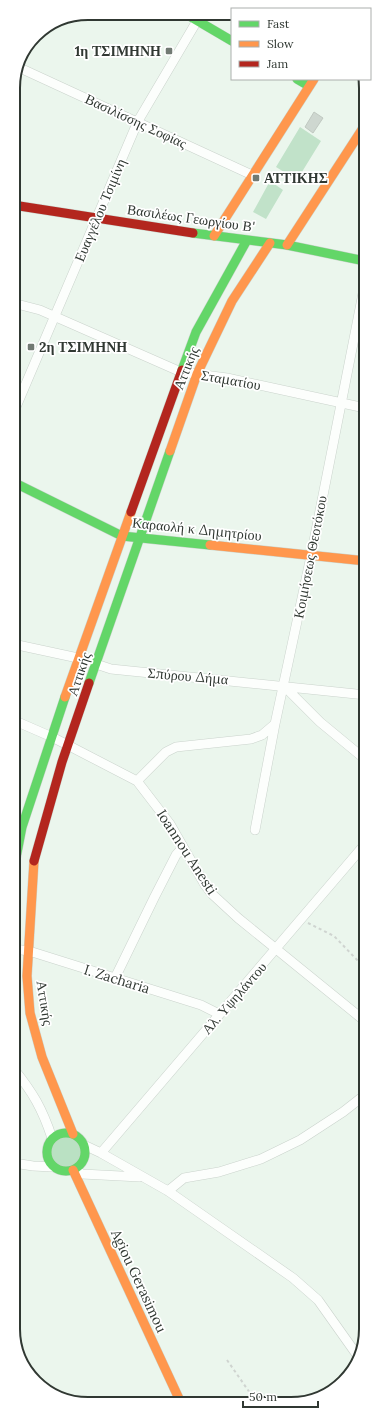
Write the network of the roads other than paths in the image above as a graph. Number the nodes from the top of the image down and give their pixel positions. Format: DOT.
graph roads {
  1 [pos="198,20"];
  2 [pos="202,20"];
  3 [pos="231,40"];
  4 [pos="22,69"];
  5 [pos="301,80"];
  6 [pos="312,83"];
  7 [pos="138,121"];
  8 [pos="359,134"];
  9 [pos="252,175"];
  10 [pos="20,206"];
  11 [pos="98,219"];
  12 [pos="214,236"];
  13 [pos="247,240"];
  14 [pos="270,243"];
  15 [pos="287,245"];
  16 [pos="359,260"];
  17 [pos="20,305"];
  18 [pos="359,312"];
  19 [pos="53,316"];
  20 [pos="181,372"];
  21 [pos="198,374"];
  22 [pos="20,397"];
  23 [pos="340,402"];
  24 [pos="359,406"];
  25 [pos="20,485"];
  26 [pos="122,536"];
  27 [pos="140,537"];
  28 [pos="311,556"];
  29 [pos="359,560"];
  30 [pos="20,646"];
  31 [pos="78,658"];
  32 [pos="97,666"];
  33 [pos="284,686"];
  34 [pos="359,694"];
  35 [pos="20,723"];
  36 [pos="275,724"];
  37 [pos="52,737"];
  38 [pos="68,746"];
  39 [pos="359,754"];
  40 [pos="137,781"];
  41 [pos="20,821"];
  42 [pos="255,830"];
  43 [pos="183,847"];
  44 [pos="359,851"];
  45 [pos="20,950"];
  46 [pos="276,950"];
  47 [pos="29,951"];
  48 [pos="115,978"];
  49 [pos="219,1014"];
  50 [pos="359,1016"];
  51 [pos="20,1076"];
  52 [pos="359,1099"];
  53 [pos="73,1134"];
  54 [pos="52,1138"];
  55 [pos="84,1145"];
  56 [pos="101,1153"];
  57 [pos="20,1164"];
  58 [pos="52,1167"];
  59 [pos="74,1170"];
  60 [pos="141,1177"];
  61 [pos="168,1190"];
  62 [pos="355,1352"];
  63 [pos="178,1397"];
  1 -- 7 [label="street, Ευαγγέλου Τσιμίνη"];
  2 -- 3 [label="street"];
  4 -- 7 [label="street, Βασιλίσσης Σοφίας"];
  5 -- 6 [label="street"];
  6 -- 9 [label="street"];
  7 -- 9 [label="street, Βασιλίσσης Σοφίας"];
  7 -- 11 [label="street, Ευαγγέλου Τσιμίνη"];
  8 -- 15 [label="street"];
  9 -- 12 [label="street"];
  10 -- 11 [label="street, Βασιλέως Γεωργίου Β'"];
  11 -- 12 [label="street, Βασιλέως Γεωργίου Β'"];
  11 -- 19 [label="street, Ευαγγέλου Τσιμίνη"];
  12 -- 13 [label="street, Βασιλέως Γεωργίου Β'"];
  13 -- 14 [label="street, Βασιλέως Γεωργίου Β'"];
  13 -- 20 [label="street, Αττικής"];
  14 -- 15 [label="street, Βασιλέως Γεωργίου Β'"];
  14 -- 21 [label="street, Αττικής"];
  15 -- 16 [label="street, Βασιλέως Γεωργίου Β'"];
  17 -- 19 [label="street, Σταματίου"];
  18 -- 23 [label="street, Κοιμήσεως Θεοτόκου"];
  19 -- 20 [label="street, Σταματίου"];
  19 -- 22 [label="street, Ευαγγέλου Τσιμίνη"];
  20 -- 21 [label="street, Σταματίου"];
  20 -- 26 [label="street, Αττικής"];
  21 -- 23 [label="street, Σταματίου"];
  21 -- 27 [label="street, Αττικής"];
  23 -- 24 [label="street, Σταματίου"];
  23 -- 28 [label="street, Κοιμήσεως Θεοτόκου"];
  25 -- 26 [label="street, Καραολή κ Δημητρίου"];
  26 -- 27 [label="street, Καραολή κ Δημητρίου"];
  26 -- 31 [label="street, Αττικής"];
  27 -- 28 [label="street, Καραολή κ Δημητρίου"];
  27 -- 32 [label="street, Αττικής"];
  28 -- 29 [label="street, Καραολή κ Δημητρίου"];
  28 -- 33 [label="street, Κοιμήσεως Θεοτόκου"];
  30 -- 31 [label="street, Σπύρου Δήμα"];
  31 -- 32 [label="street, Σπύρου Δήμα"];
  31 -- 37 [label="street, Αττικής"];
  32 -- 33 [label="street, Σπύρου Δήμα"];
  32 -- 38 [label="street, Αττικής"];
  33 -- 34 [label="street, Σπύρου Δήμα"];
  33 -- 36 [label="street, Κοιμήσεως Θεοτόκου"];
  33 -- 39 [label="street"];
  35 -- 37 [label="street, Ioannou Anesti"];
  36 -- 40 [label="street"];
  36 -- 42 [label="street, Κοιμήσεως Θεοτόκου"];
  37 -- 38 [label="street, Ioannou Anesti"];
  37 -- 41 [label="street, Αττικής"];
  38 -- 40 [label="street, Ioannou Anesti"];
  38 -- 47 [label="street, Αττικής"];
  40 -- 43 [label="street, Ioannou Anesti"];
  43 -- 46 [label="street, Ioannou Anesti"];
  43 -- 48 [label="street"];
  44 -- 46 [label="street, Αλ. Υψηλάντου"];
  45 -- 47 [label="street, I. Zacharia"];
  46 -- 49 [label="street, Αλ. Υψηλάντου"];
  46 -- 50 [label="street, Ioannou Anesti"];
  47 -- 48 [label="street, I. Zacharia"];
  47 -- 53 [label="street, Αττικής"];
  48 -- 49 [label="street, I. Zacharia"];
  49 -- 56 [label="street, Αλ. Υψηλάντου"];
  51 -- 54 [label="street"];
  52 -- 61 [label="street"];
  53 -- 54 [label="street"];
  53 -- 55 [label="street"];
  54 -- 58 [label="street"];
  55 -- 56 [label="street"];
  55 -- 59 [label="street"];
  56 -- 60 [label="street"];
  57 -- 58 [label="street"];
  58 -- 59 [label="street"];
  59 -- 60 [label="street"];
  59 -- 63 [label="street, Agiou Gerasimou"];
  60 -- 61 [label="street"];
  61 -- 62 [label="street"];
}
